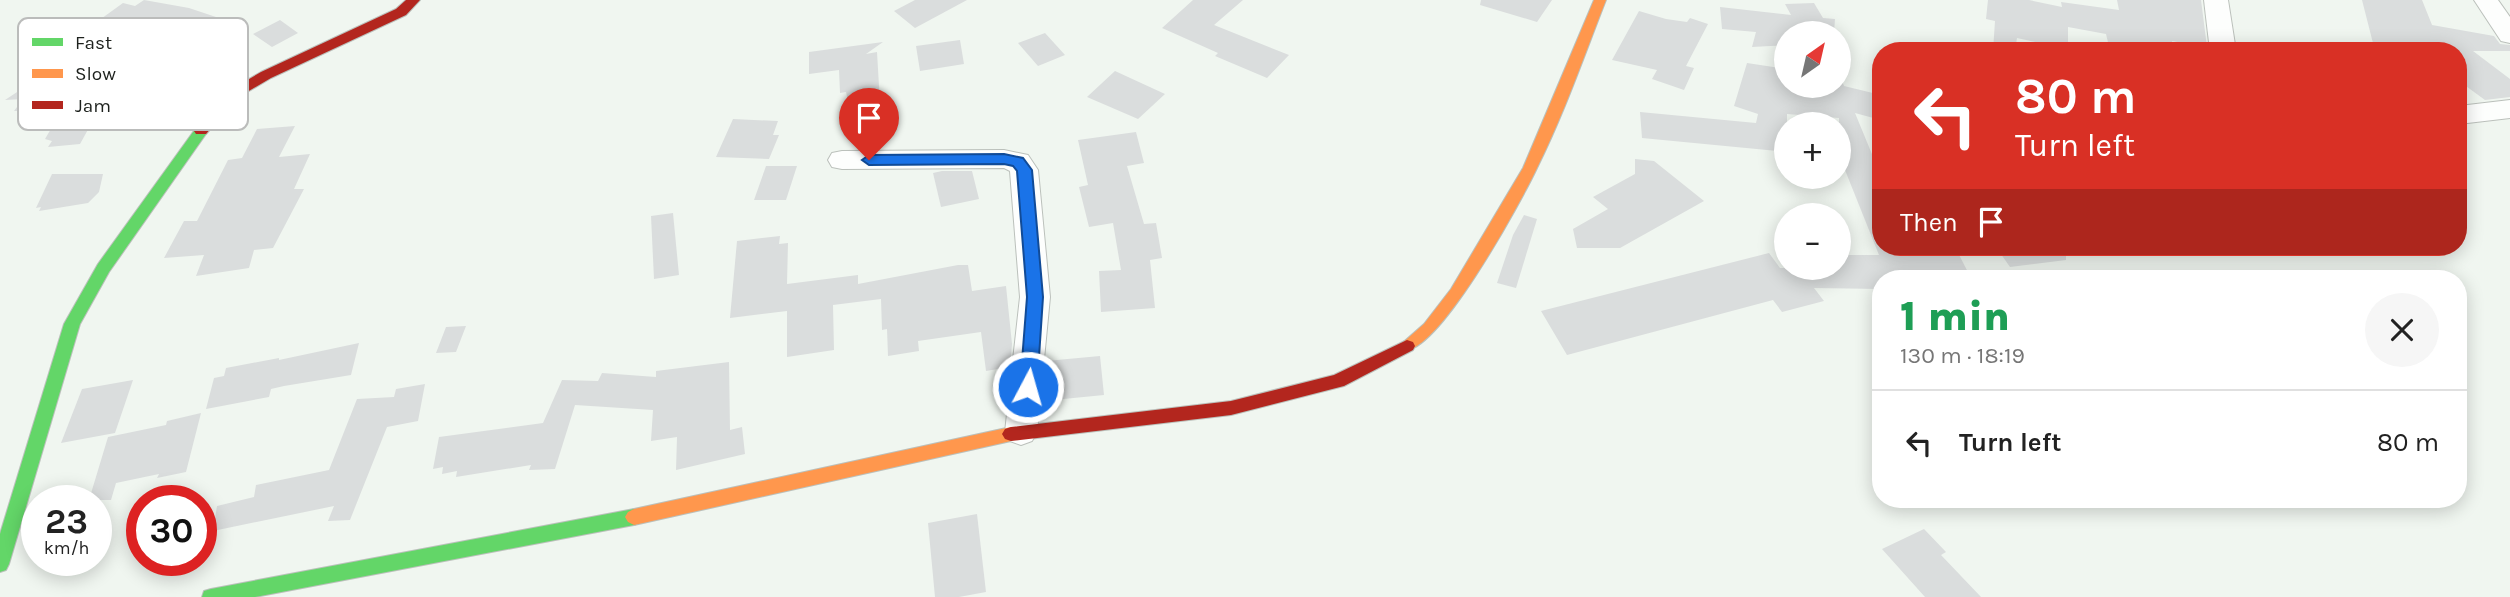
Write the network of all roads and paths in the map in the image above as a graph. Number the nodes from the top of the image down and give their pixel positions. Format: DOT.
graph roads {
  1 [pos="1600,0"];
  2 [pos="2216,0"];
  3 [pos="2486,0"];
  4 [pos="400,4"];
  5 [pos="2510,35"];
  6 [pos="2222,42"];
  7 [pos="248,86"];
  8 [pos="2510,109"];
  9 [pos="2467,114"];
  10 [pos="202,130"];
  11 [pos="842,160"];
  12 [pos="1021,432"];
  13 [pos="0,564"];
  14 [pos="211,597"];
  1 -- 12 [label="street"];
  2 -- 6 [label="street"];
  3 -- 5 [label="street"];
  4 -- 7 [label="street"];
  8 -- 9 [label="street"];
  10 -- 13 [label="street"];
  11 -- 12 [label="street"];
  12 -- 14 [label="street"];
}
